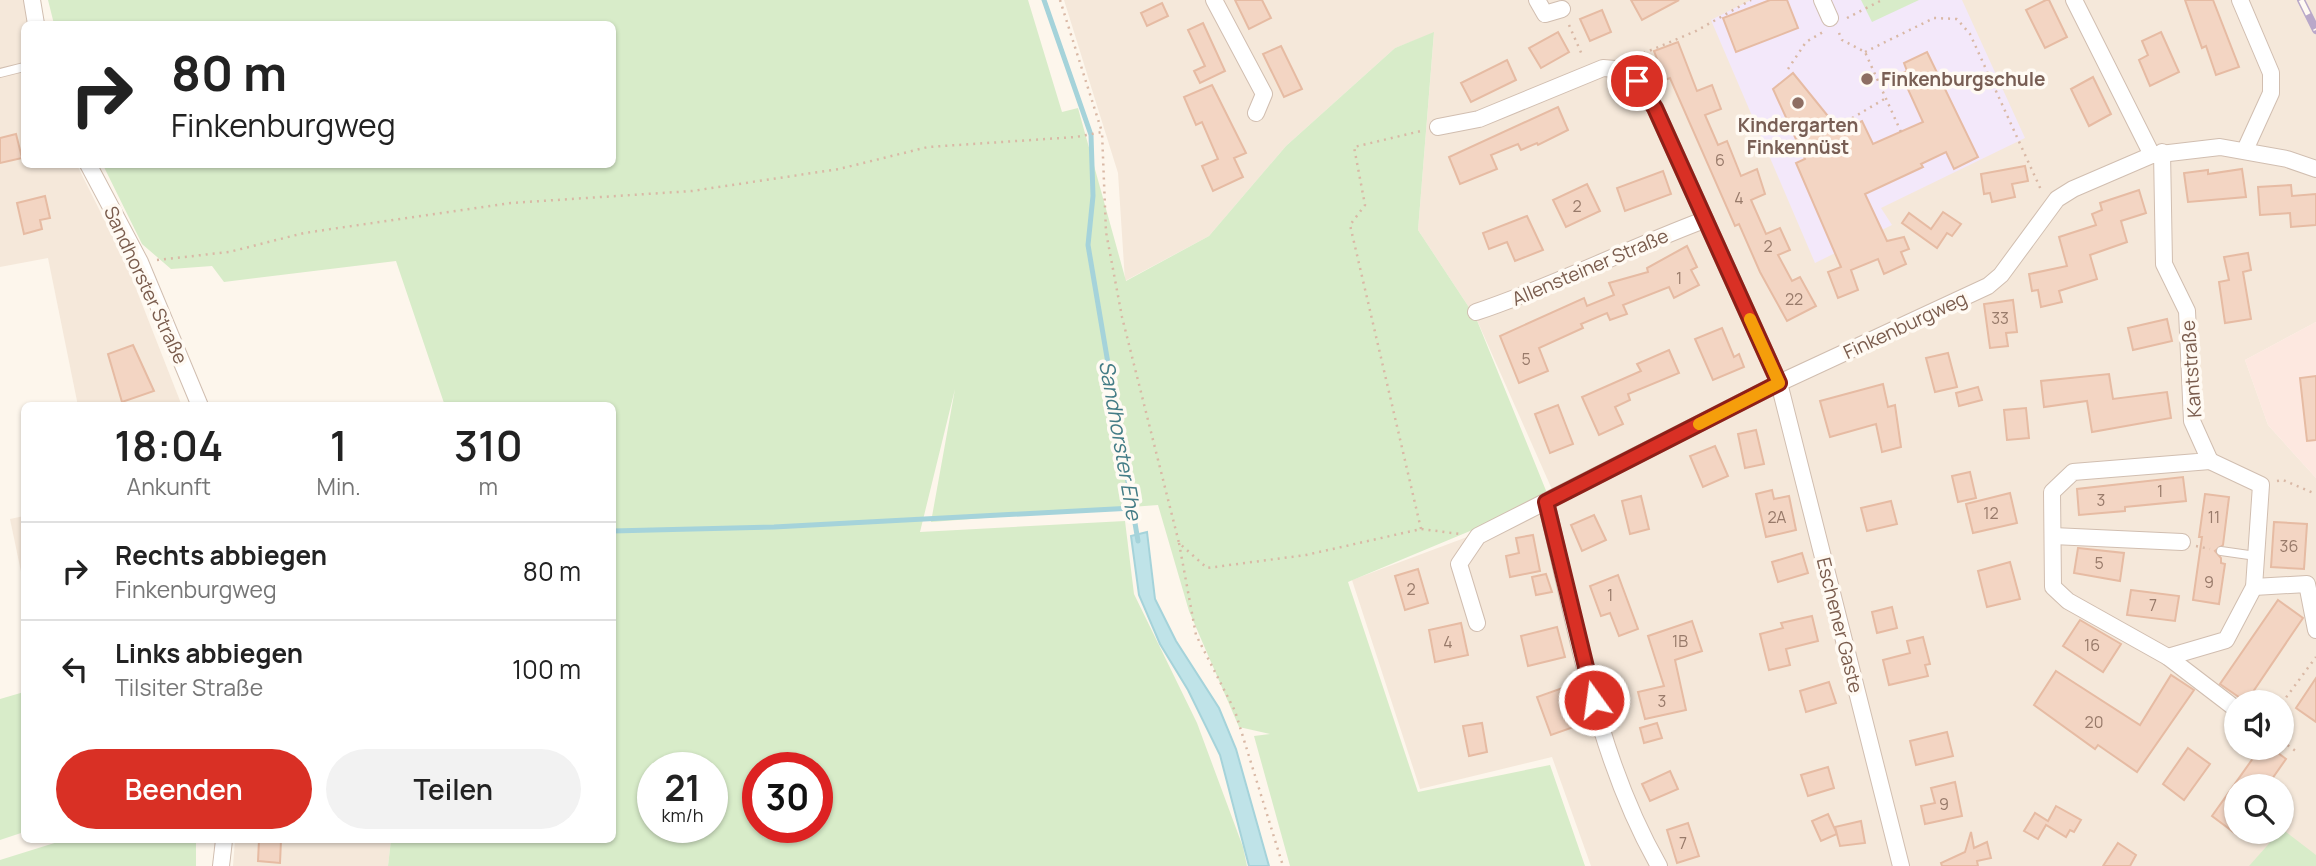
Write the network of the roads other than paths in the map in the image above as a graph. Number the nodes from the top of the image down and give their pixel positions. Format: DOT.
graph roads {
  1 [pos="32,0"];
  2 [pos="1214,0"];
  3 [pos="1537,0"];
  4 [pos="1822,0"];
  5 [pos="2074,0"];
  6 [pos="2240,0"];
  7 [pos="1562,9"];
  8 [pos="1830,18"];
  9 [pos="36,21"];
  10 [pos="21,68"];
  11 [pos="0,73"];
  12 [pos="1256,113"];
  13 [pos="1438,127"];
  14 [pos="2245,150"];
  15 [pos="2157,153"];
  16 [pos="91,168"];
  17 [pos="2316,169"];
  18 [pos="1704,220"];
  19 [pos="1476,312"];
  20 [pos="1779,383"];
  21 [pos="198,402"];
  22 [pos="2210,461"];
  23 [pos="1546,502"];
  24 [pos="2053,536"];
  25 [pos="2182,542"];
  26 [pos="2221,551"];
  27 [pos="2256,556"];
  28 [pos="2312,579"];
  29 [pos="2255,587"];
  30 [pos="1477,623"];
  31 [pos="2316,630"];
  32 [pos="2168,657"];
  33 [pos="2224,700"];
  34 [pos="224,843"];
  35 [pos="221,866"];
  36 [pos="1659,866"];
  37 [pos="1900,866"];
  1 -- 9 [label="street"];
  2 -- 12 [label="street"];
  3 -- 7 [label="street"];
  4 -- 8 [label="street"];
  5 -- 15 [label="street"];
  6 -- 14 [label="street"];
  10 -- 11 [label="lane"];
  13 -- 18 [label="street, Eschener Gaste"];
  14 -- 15 [label="street, Finkenburgweg"];
  14 -- 17 [label="street, Finkenburgweg"];
  15 -- 20 [label="street, Finkenburgweg"];
  15 -- 22 [label="street, Kantstraße"];
  16 -- 21 [label="street, Sandhorster Straße"];
  18 -- 19 [label="street, Allensteiner Straße"];
  18 -- 20 [label="street, Eschener Gaste"];
  20 -- 23 [label="street, Finkenburgweg"];
  20 -- 37 [label="street, Eschener Gaste"];
  22 -- 24 [label="street"];
  22 -- 27 [label="street"];
  23 -- 30 [label="street, Finkenburgweg"];
  23 -- 36 [label="street"];
  24 -- 25 [label="street"];
  24 -- 32 [label="street"];
  26 -- 27 [label="lane"];
  27 -- 29 [label="street"];
  28 -- 29 [label="street"];
  28 -- 31 [label="street"];
  29 -- 32 [label="street"];
  32 -- 33 [label="street"];
  34 -- 35 [label="street"];
}
